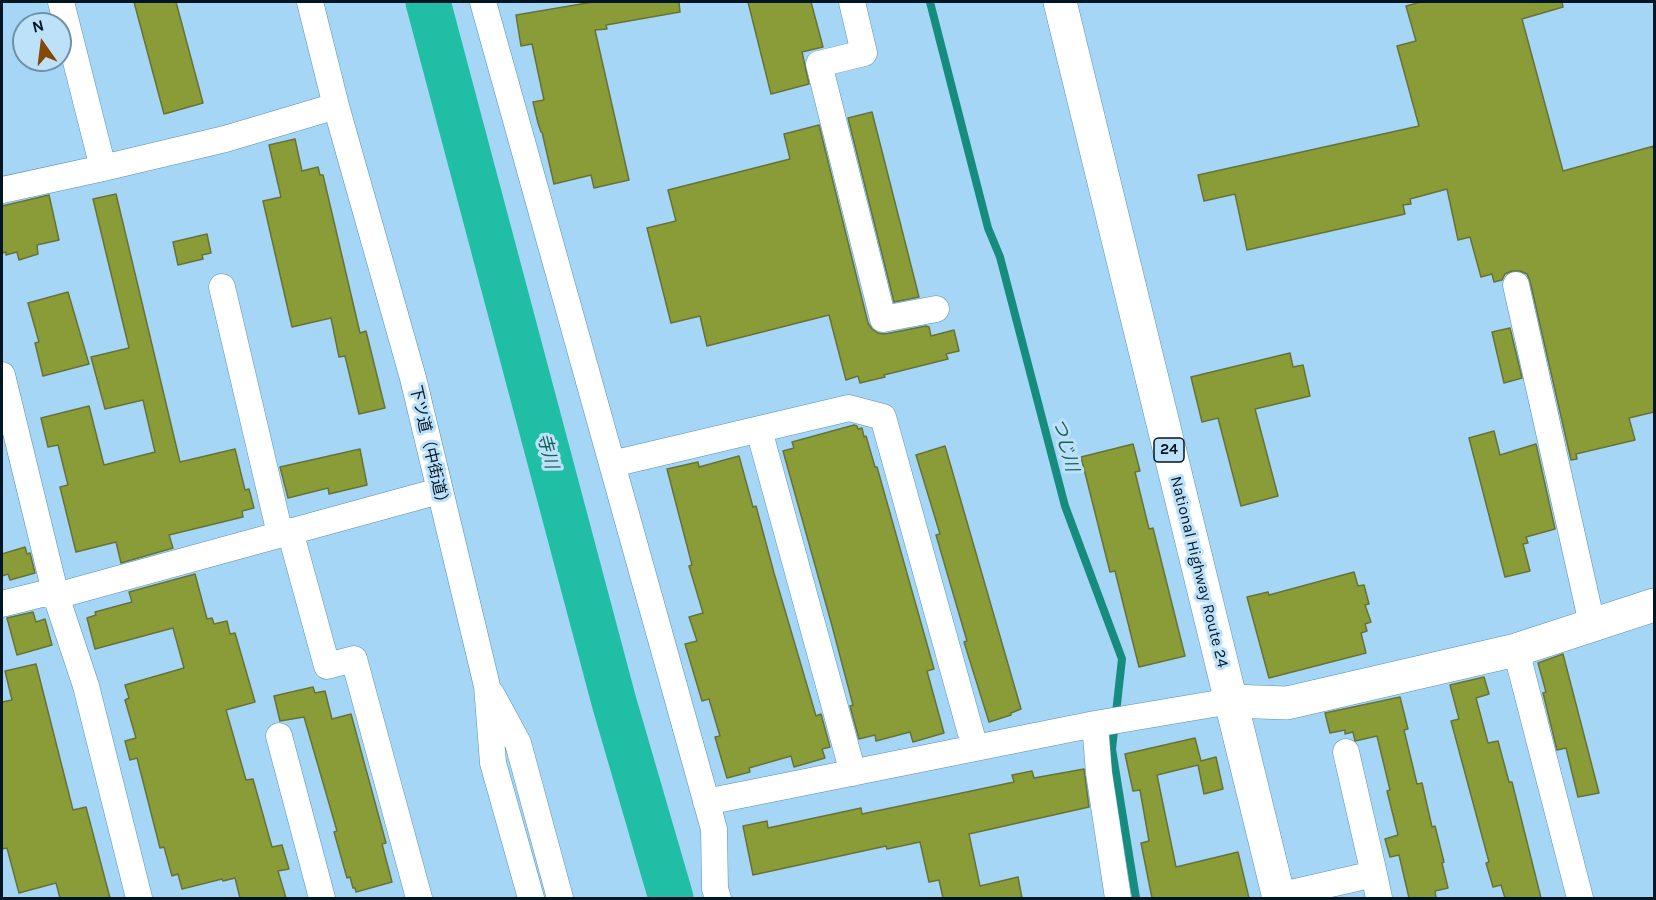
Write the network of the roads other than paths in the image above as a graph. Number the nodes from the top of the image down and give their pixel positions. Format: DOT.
graph roads {
  1 [pos="61,2"];
  2 [pos="310,2"];
  3 [pos="483,2"];
  4 [pos="852,2"];
  5 [pos="1060,2"];
  6 [pos="336,106"];
  7 [pos="103,168"];
  8 [pos="2,190"];
  9 [pos="1516,285"];
  10 [pos="222,286"];
  11 [pos="936,309"];
  12 [pos="2,375"];
  13 [pos="759,430"];
  14 [pos="612,464"];
  15 [pos="439,491"];
  16 [pos="285,533"];
  17 [pos="56,596"];
  18 [pos="2,604"];
  19 [pos="1654,605"];
  20 [pos="1592,624"];
  21 [pos="1516,650"];
  22 [pos="487,686"];
  23 [pos="1231,701"];
  24 [pos="1110,722"];
  25 [pos="279,736"];
  26 [pos="975,748"];
  27 [pos="1346,752"];
  28 [pos="853,773"];
  29 [pos="706,802"];
  30 [pos="1374,874"];
  31 [pos="1279,897"];
  32 [pos="140,898"];
  33 [pos="322,898"];
  34 [pos="419,898"];
  35 [pos="531,898"];
  36 [pos="560,898"];
  37 [pos="718,898"];
  38 [pos="1118,898"];
  39 [pos="1379,898"];
  40 [pos="1580,898"];
  1 -- 7 [label="street"];
  2 -- 6 [label="street, 下ツ道（中街道）"];
  3 -- 14 [label="street"];
  4 -- 11 [label="street"];
  5 -- 23 [label="main road, National Highway Route 24 / 24"];
  6 -- 7 [label="street"];
  6 -- 15 [label="street, 下ツ道（中街道）"];
  7 -- 8 [label="street"];
  9 -- 20 [label="street"];
  10 -- 16 [label="street"];
  12 -- 17 [label="street"];
  13 -- 14 [label="street"];
  13 -- 26 [label="street"];
  13 -- 28 [label="street"];
  14 -- 29 [label="street"];
  15 -- 16 [label="street"];
  15 -- 22 [label="street, 下ツ道（中街道）"];
  16 -- 17 [label="street"];
  16 -- 34 [label="street"];
  17 -- 18 [label="street"];
  17 -- 32 [label="street"];
  19 -- 20 [label="main road"];
  20 -- 21 [label="main road"];
  21 -- 23 [label="main road"];
  21 -- 40 [label="street"];
  22 -- 35 [label="street, 下ツ道（中街道）"];
  22 -- 36 [label="street"];
  23 -- 24 [label="street"];
  23 -- 31 [label="main road, National Highway Route 24 / 24"];
  24 -- 26 [label="street"];
  24 -- 38 [label="street"];
  25 -- 33 [label="street"];
  26 -- 28 [label="street"];
  27 -- 30 [label="street"];
  28 -- 29 [label="street"];
  29 -- 37 [label="street"];
  30 -- 31 [label="street"];
  30 -- 39 [label="street"];
}
